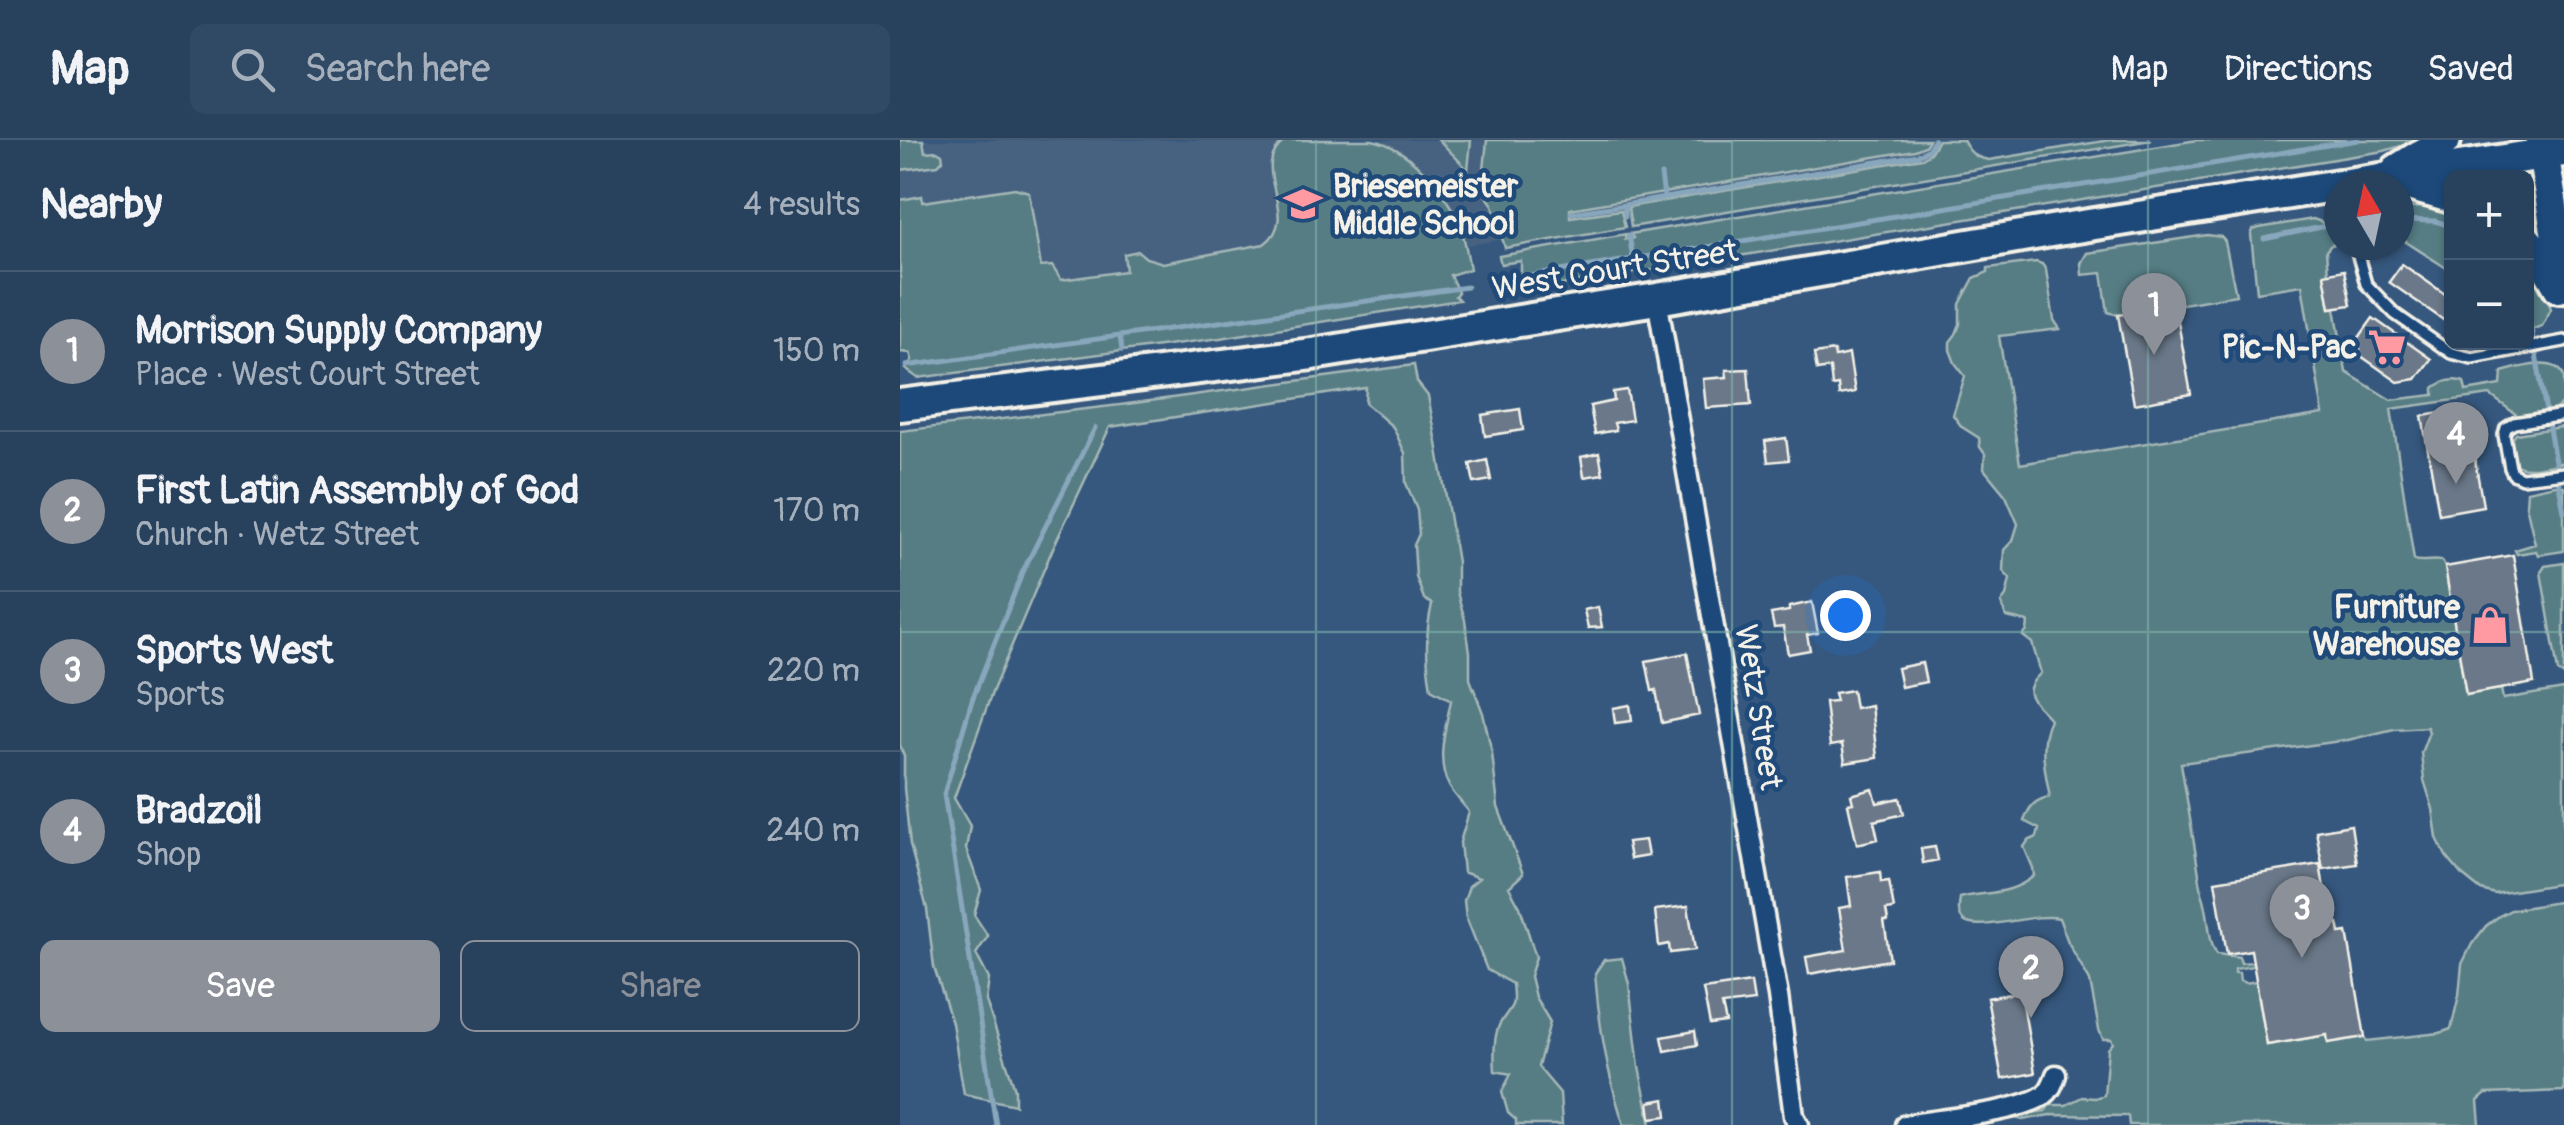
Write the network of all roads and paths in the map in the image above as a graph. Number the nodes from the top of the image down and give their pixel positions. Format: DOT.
graph roads {
  1 [pos="2445,140"];
  2 [pos="2549,148"];
  3 [pos="2398,170"];
  4 [pos="2414,173"];
  5 [pos="2324,188"];
  6 [pos="2414,188"];
  7 [pos="2444,195"];
  8 [pos="2534,250"];
  9 [pos="2359,260"];
  10 [pos="2564,279"];
  11 [pos="2564,298"];
  12 [pos="1657,299"];
  13 [pos="2564,342"];
  14 [pos="900,405"];
  15 [pos="2564,415"];
  16 [pos="2564,473"];
  17 [pos="2056,1075"];
  18 [pos="1799,1125"];
  19 [pos="1905,1125"];
  1 -- 3 [label="main road"];
  2 -- 4 [label="main road, West Court Street"];
  2 -- 10 [label="main road"];
  5 -- 12 [label="main road, West Court Street"];
  6 -- 7 [label="main road"];
  8 -- 11 [label="main road"];
  9 -- 13 [label="lane"];
  12 -- 14 [label="main road, West Court Street"];
  12 -- 18 [label="street, Wetz Street"];
  15 -- 16 [label="lane"];
  17 -- 19 [label="street"];
}
